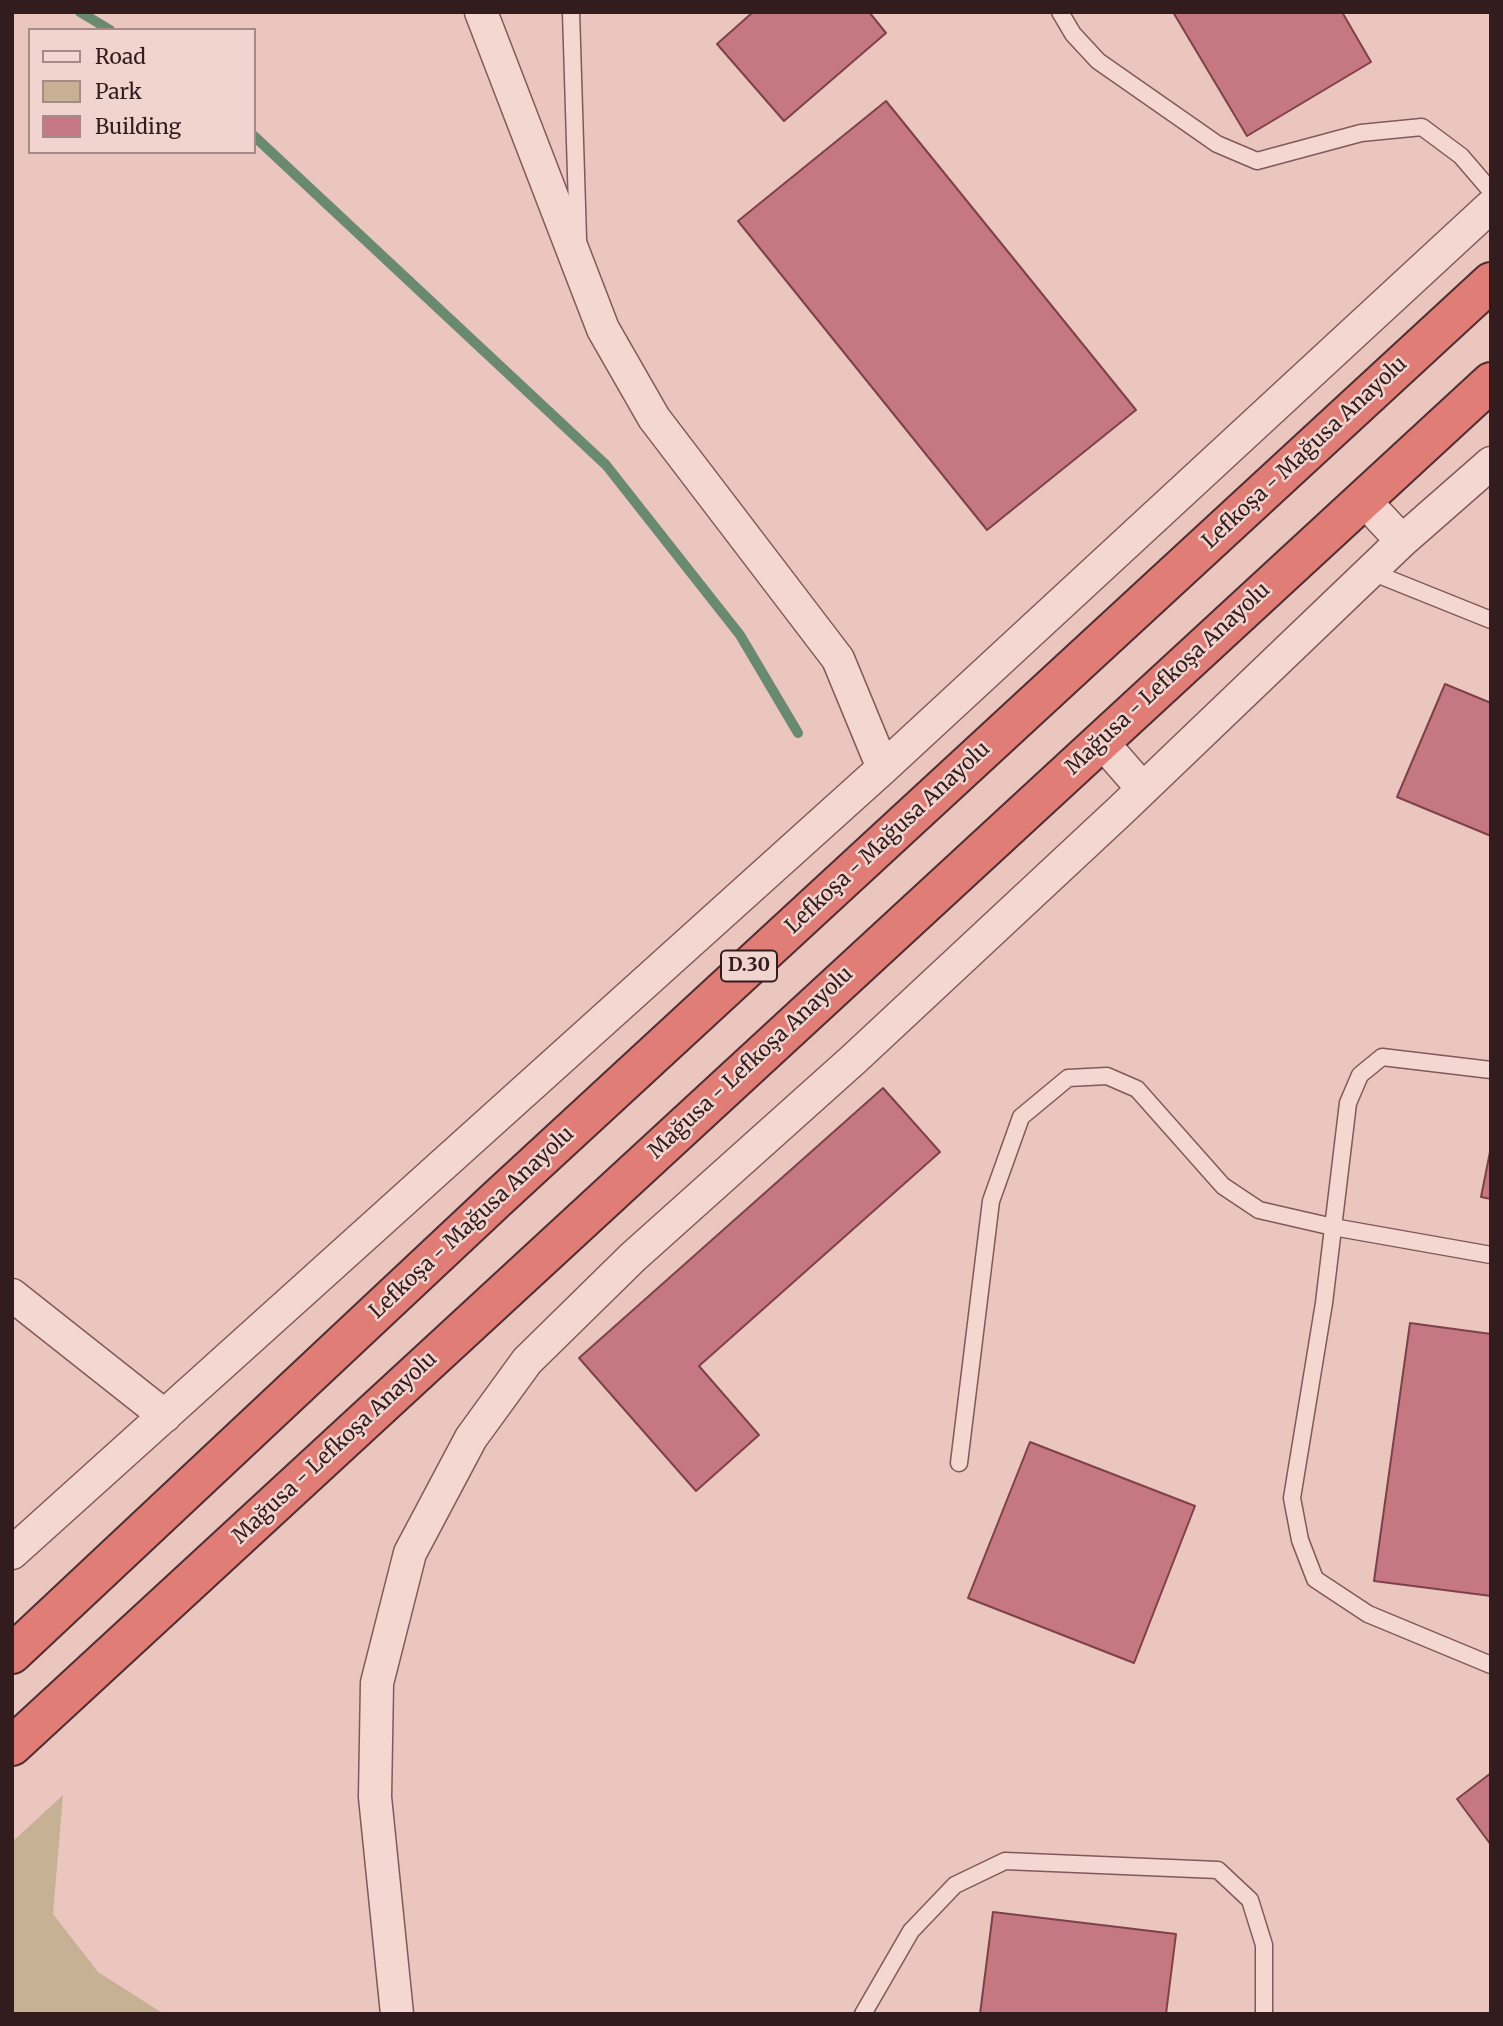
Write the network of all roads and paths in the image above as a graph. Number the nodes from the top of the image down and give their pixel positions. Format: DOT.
graph roads {
  1 [pos="481,12"];
  2 [pos="571,12"];
  3 [pos="1060,12"];
  4 [pos="1491,191"];
  5 [pos="1491,206"];
  6 [pos="579,262"];
  7 [pos="1491,282"];
  8 [pos="1491,382"];
  9 [pos="1491,463"];
  10 [pos="1363,499"];
  11 [pos="1402,541"];
  12 [pos="1369,571"];
  13 [pos="1491,620"];
  14 [pos="1101,741"];
  15 [pos="883,768"];
  16 [pos="1143,789"];
  17 [pos="1491,1070"];
  18 [pos="1333,1227"];
  19 [pos="1491,1255"];
  20 [pos="12,1295"];
  21 [pos="165,1416"];
  22 [pos="959,1463"];
  23 [pos="12,1553"];
  24 [pos="12,1654"];
  25 [pos="1491,1665"];
  26 [pos="12,1746"];
  27 [pos="397,2014"];
  28 [pos="863,2014"];
  29 [pos="1264,2014"];
  1 -- 6 [label="street"];
  2 -- 6 [label="lane"];
  3 -- 4 [label="lane"];
  5 -- 15 [label="street"];
  6 -- 15 [label="street"];
  7 -- 24 [label="highway, Lefkoşa - Mağusa Anayolu / D.30"];
  8 -- 10 [label="highway, Mağusa - Lefkoşa Anayolu"];
  9 -- 11 [label="street"];
  10 -- 11 [label="street"];
  10 -- 14 [label="highway, Mağusa - Lefkoşa Anayolu"];
  11 -- 12 [label="street"];
  12 -- 13 [label="lane"];
  12 -- 16 [label="street"];
  14 -- 16 [label="street"];
  14 -- 26 [label="highway, Mağusa - Lefkoşa Anayolu"];
  15 -- 21 [label="street"];
  16 -- 27 [label="street"];
  17 -- 18 [label="lane"];
  18 -- 19 [label="lane"];
  18 -- 22 [label="lane"];
  18 -- 25 [label="lane"];
  20 -- 21 [label="street"];
  21 -- 23 [label="street"];
  28 -- 29 [label="lane"];
}
